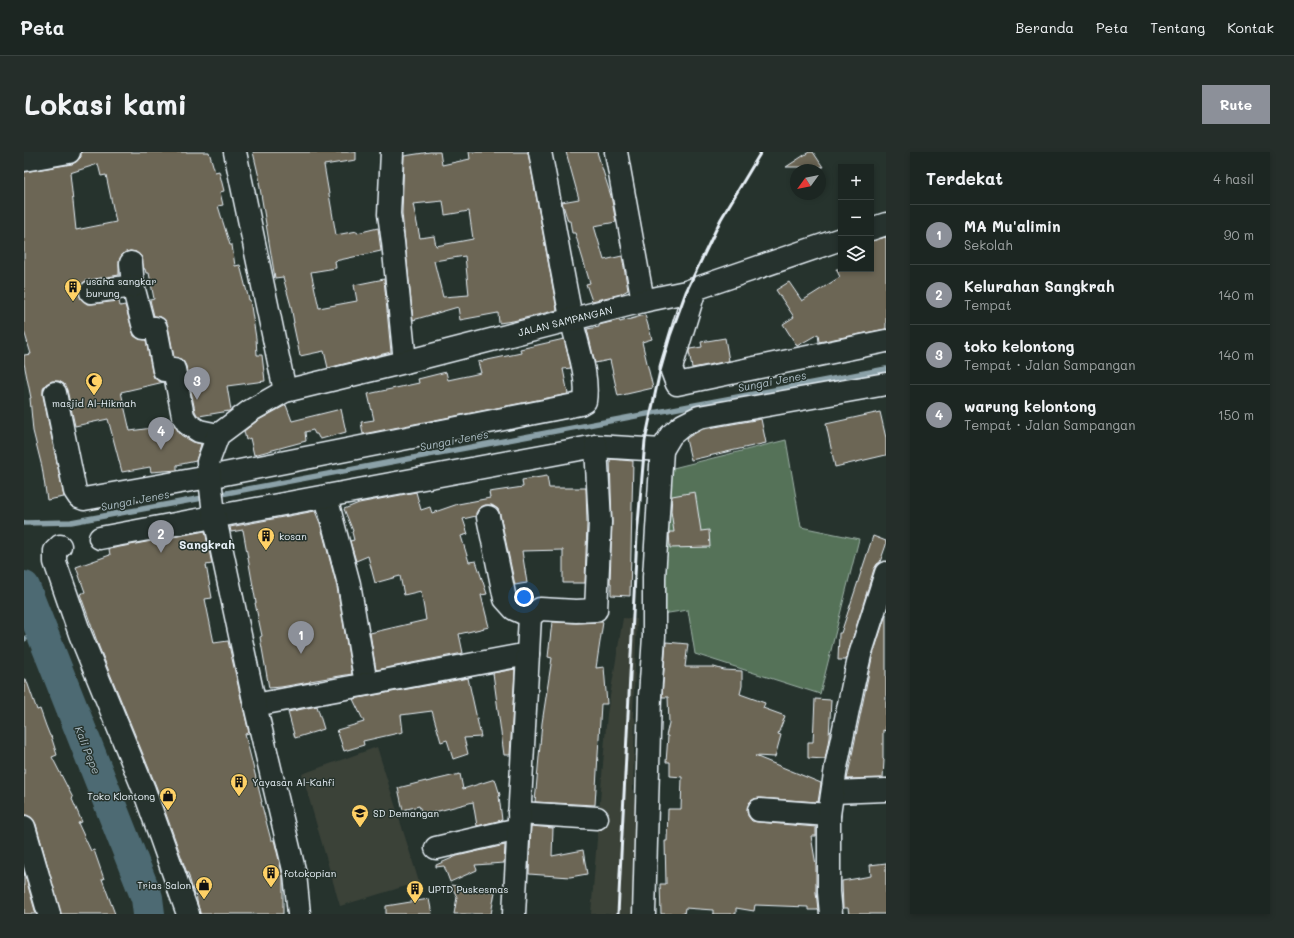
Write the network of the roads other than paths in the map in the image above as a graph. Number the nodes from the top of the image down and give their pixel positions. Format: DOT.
graph roads {
  1 [pos="69,152"];
  2 [pos="235,152"];
  3 [pos="392,152"];
  4 [pos="540,152"];
  5 [pos="616,152"];
  6 [pos="24,160"];
  7 [pos="886,224"];
  8 [pos="874,228"];
  9 [pos="838,240"];
  10 [pos="131,263"];
  11 [pos="133,286"];
  12 [pos="695,289"];
  13 [pos="91,292"];
  14 [pos="643,301"];
  15 [pos="571,319"];
  16 [pos="886,341"];
  17 [pos="405,362"];
  18 [pos="886,384"];
  19 [pos="285,391"];
  20 [pos="55,394"];
  21 [pos="218,435"];
  22 [pos="596,446"];
  23 [pos="662,450"];
  24 [pos="210,481"];
  25 [pos="326,497"];
  26 [pos="215,515"];
  27 [pos="488,517"];
  28 [pos="100,538"];
  29 [pos="60,546"];
  30 [pos="886,573"];
  31 [pos="530,616"];
  32 [pos="528,654"];
  33 [pos="366,684"];
  34 [pos="255,705"];
  35 [pos="886,790"];
  36 [pos="833,792"];
  37 [pos="759,810"];
  38 [pos="830,815"];
  39 [pos="597,818"];
  40 [pos="518,821"];
  41 [pos="24,827"];
  42 [pos="436,848"];
  43 [pos="49,914"];
  44 [pos="188,914"];
  45 [pos="300,914"];
  46 [pos="514,914"];
  47 [pos="644,914"];
  48 [pos="831,914"];
  1 -- 6 [label="street"];
  2 -- 19 [label="street"];
  3 -- 17 [label="street"];
  4 -- 15 [label="street"];
  5 -- 14 [label="street"];
  7 -- 8 [label="street"];
  9 -- 12 [label="street, JALAN SAMPANGAN"];
  10 -- 11 [label="street"];
  11 -- 13 [label="street"];
  11 -- 21 [label="street"];
  12 -- 14 [label="street, JALAN SAMPANGAN"];
  12 -- 16 [label="street"];
  14 -- 15 [label="street, JALAN SAMPANGAN"];
  15 -- 17 [label="street, JALAN SAMPANGAN"];
  15 -- 24 [label="street"];
  17 -- 19 [label="street, JALAN SAMPANGAN"];
  18 -- 23 [label="street"];
  19 -- 21 [label="street, JALAN SAMPANGAN"];
  20 -- 24 [label="street"];
  21 -- 24 [label="street"];
  22 -- 23 [label="street"];
  22 -- 25 [label="street"];
  22 -- 31 [label="street"];
  23 -- 47 [label="street"];
  24 -- 26 [label="street"];
  25 -- 26 [label="street"];
  25 -- 33 [label="street"];
  26 -- 28 [label="street"];
  26 -- 34 [label="street"];
  27 -- 31 [label="street"];
  29 -- 44 [label="street"];
  30 -- 36 [label="street"];
  31 -- 32 [label="street"];
  32 -- 33 [label="street"];
  32 -- 40 [label="street"];
  33 -- 34 [label="street"];
  34 -- 45 [label="street"];
  35 -- 36 [label="street"];
  36 -- 38 [label="street"];
  37 -- 38 [label="street"];
  38 -- 48 [label="street"];
  39 -- 40 [label="street"];
  40 -- 42 [label="street"];
  40 -- 46 [label="street"];
  41 -- 43 [label="street"];
}
